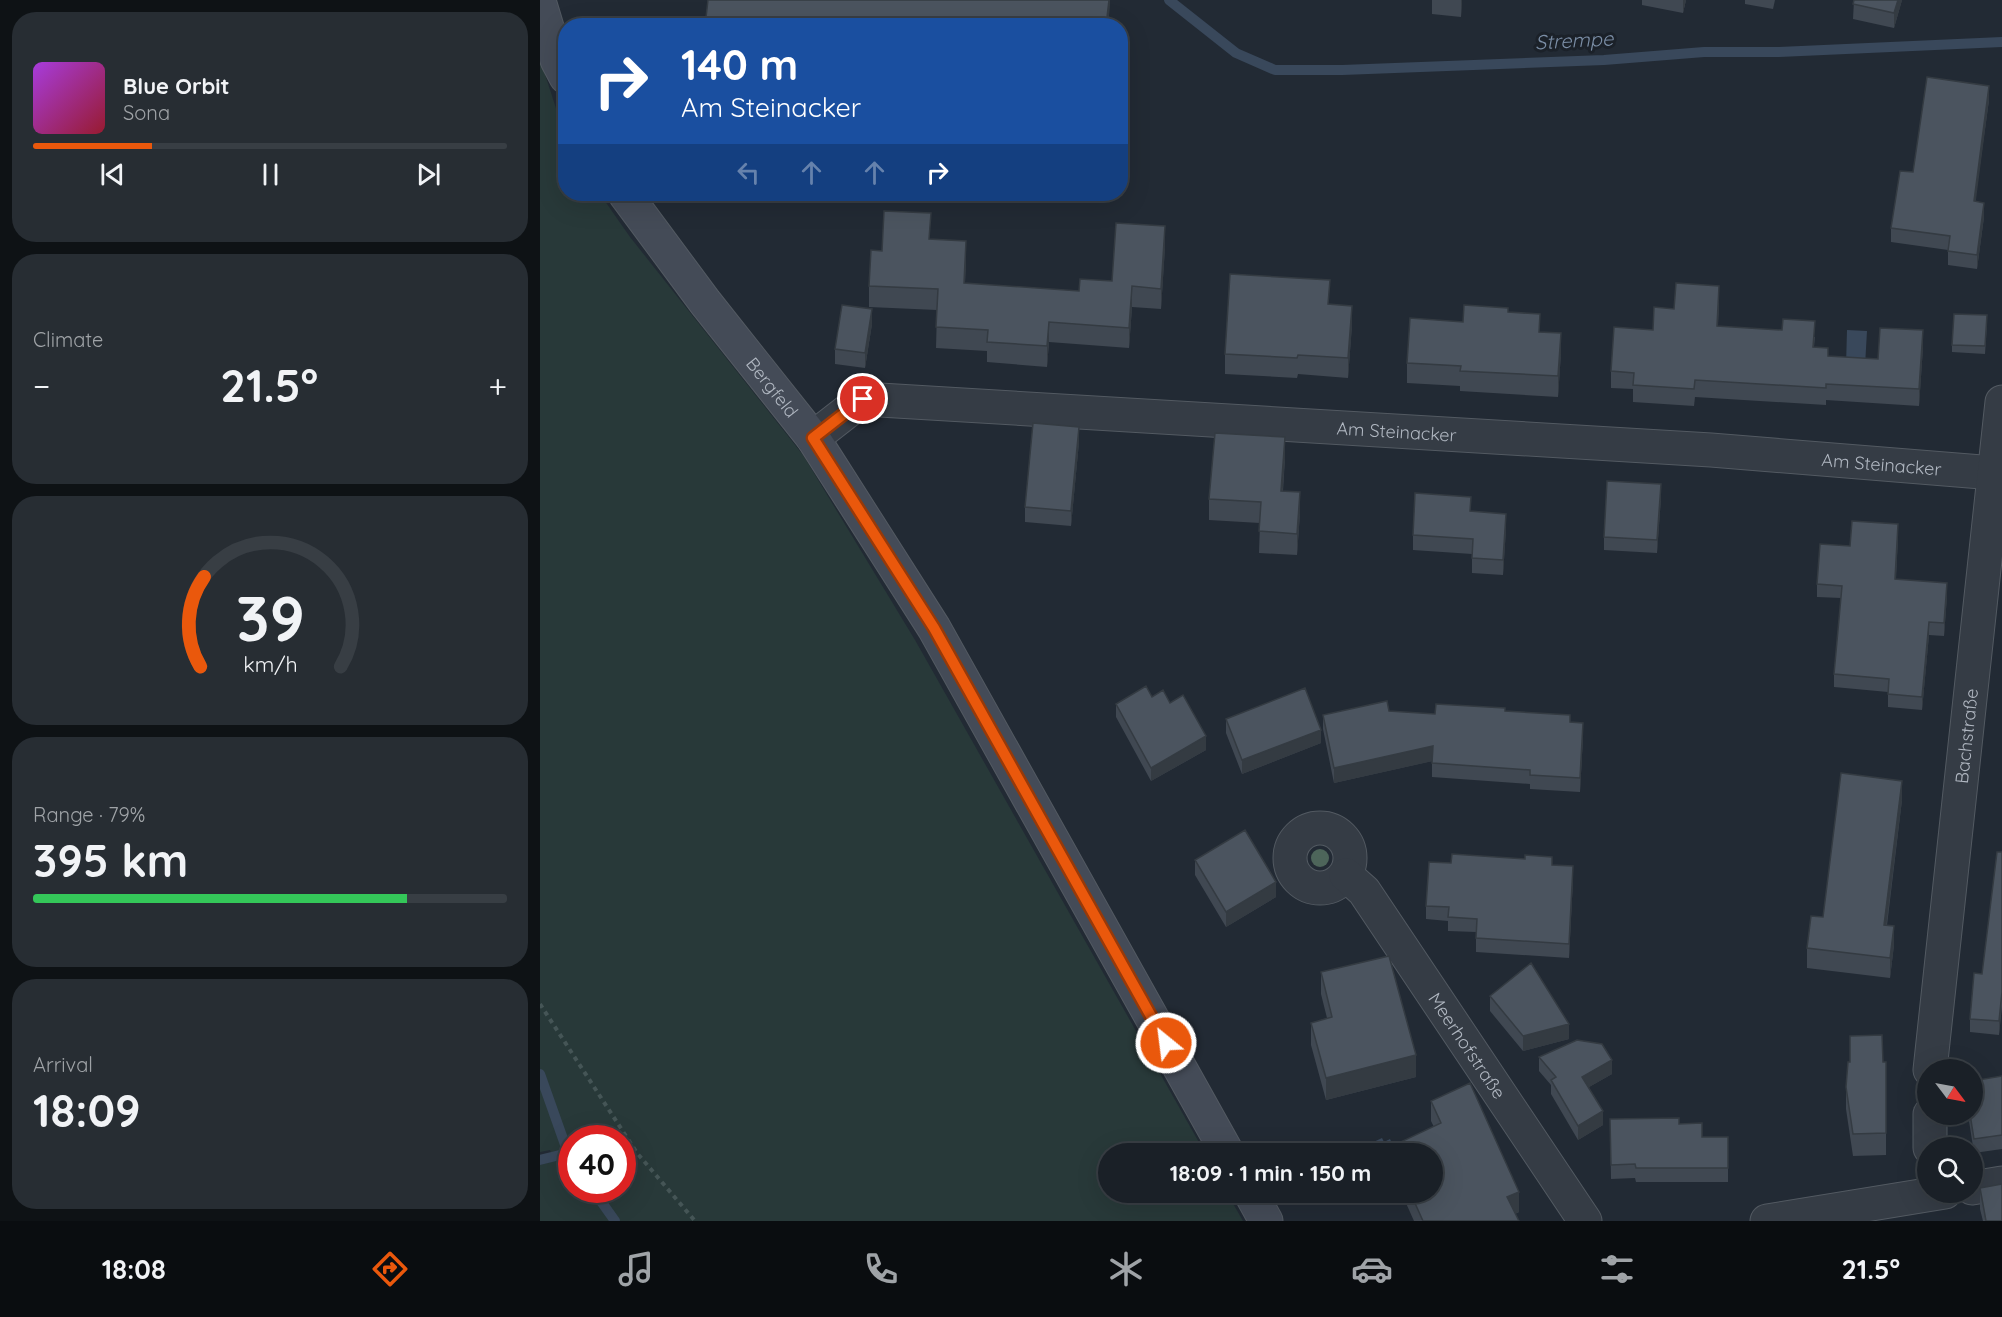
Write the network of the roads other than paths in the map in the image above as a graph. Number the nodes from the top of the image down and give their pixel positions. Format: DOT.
graph roads {
  1 [pos="540,4"];
  2 [pos="558,55"];
  3 [pos="630,201"];
  4 [pos="2002,402"];
  5 [pos="813,438"];
  6 [pos="1994,473"];
  7 [pos="1346,875"];
  8 [pos="1931,1059"];
  9 [pos="1222,1143"];
  10 [pos="2002,1183"];
  11 [pos="1983,1186"];
  12 [pos="1917,1196"];
  13 [pos="1256,1203"];
  14 [pos="1266,1221"];
  15 [pos="1585,1221"];
  16 [pos="1767,1221"];
  1 -- 2 [label="street"];
  3 -- 5 [label="street, Bergfeld"];
  4 -- 6 [label="street, Bachstraße"];
  5 -- 6 [label="street, Am Steinacker"];
  5 -- 9 [label="street, Bergfeld"];
  6 -- 8 [label="street, Bachstraße"];
  7 -- 15 [label="street, Meerhofstraße"];
  10 -- 11 [label="street"];
  12 -- 16 [label="street"];
  13 -- 14 [label="street"];
}
